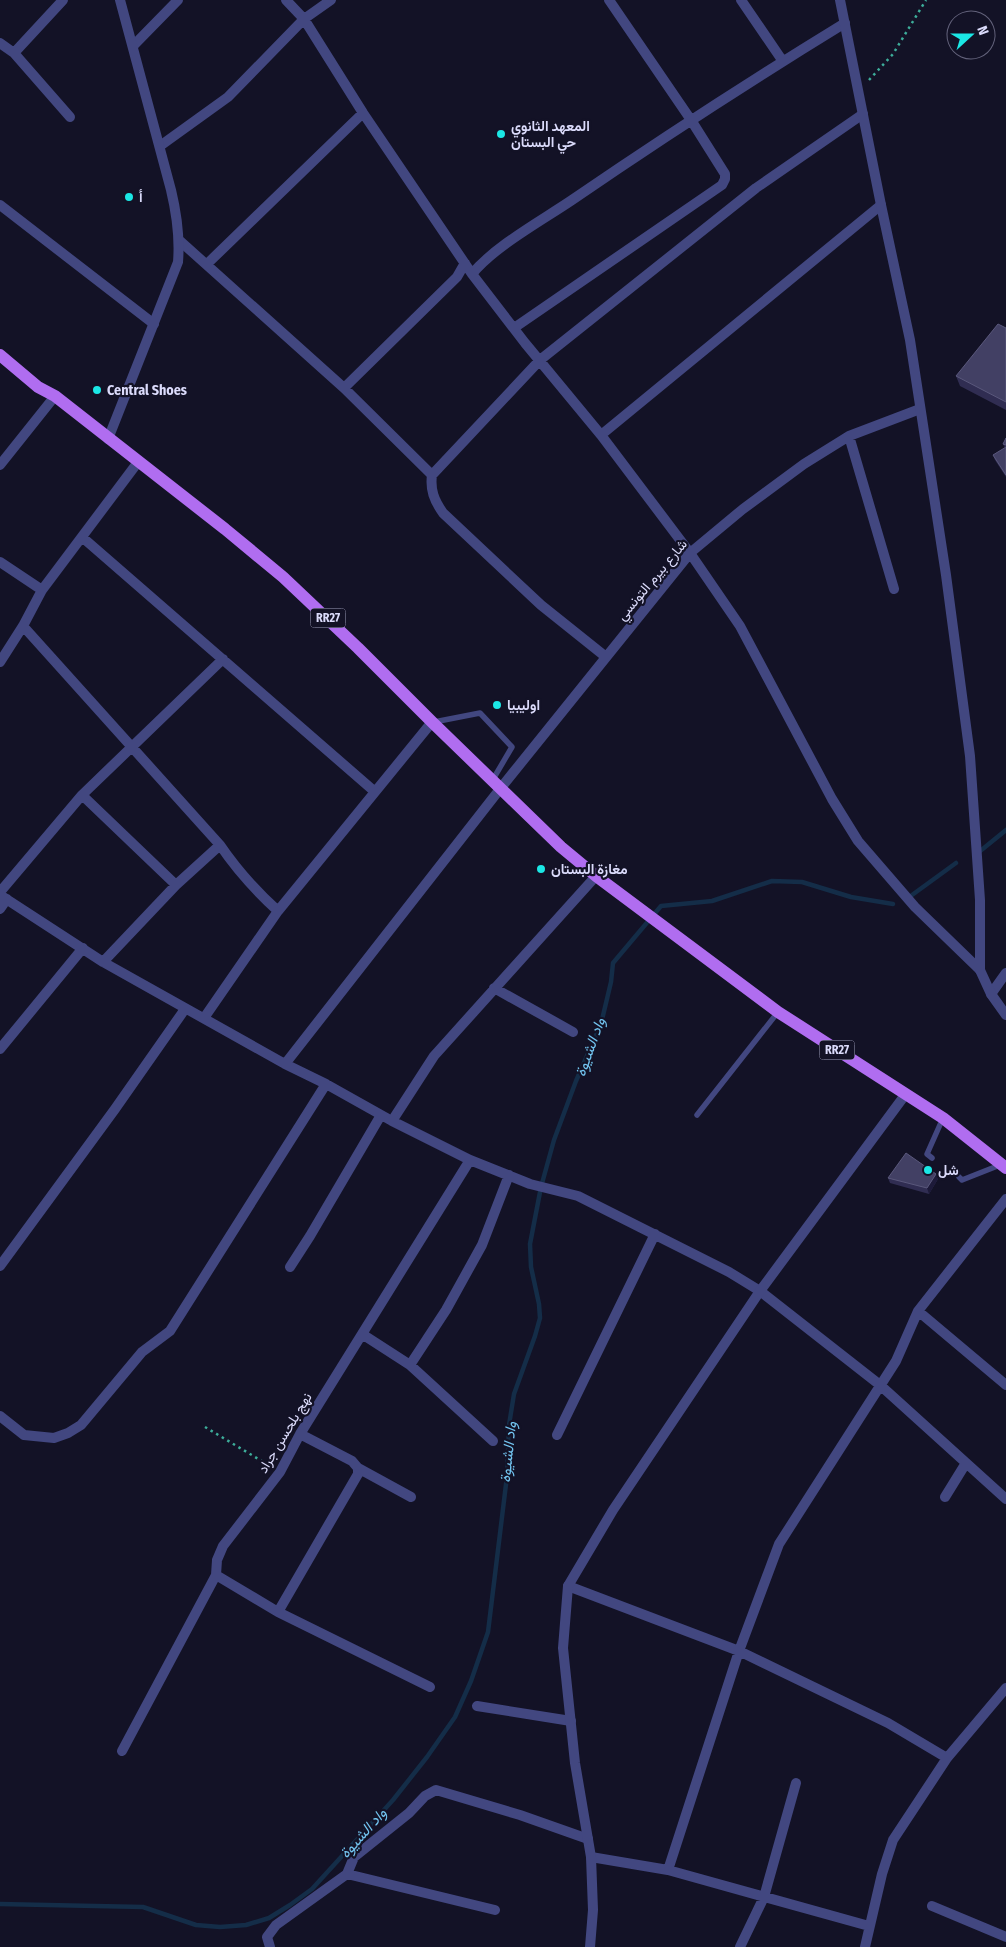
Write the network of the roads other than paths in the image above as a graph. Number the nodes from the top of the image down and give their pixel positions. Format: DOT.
graph roads {
  1 [pos="62,0"];
  2 [pos="120,0"];
  3 [pos="178,0"];
  4 [pos="286,0"];
  5 [pos="331,0"];
  6 [pos="609,0"];
  7 [pos="741,0"];
  8 [pos="840,0"];
  9 [pos="304,19"];
  10 [pos="845,23"];
  11 [pos="0,43"];
  12 [pos="132,46"];
  13 [pos="14,53"];
  14 [pos="782,60"];
  15 [pos="363,113"];
  16 [pos="863,114"];
  17 [pos="70,117"];
  18 [pos="692,120"];
  19 [pos="160,146"];
  20 [pos="0,205"];
  21 [pos="881,205"];
  22 [pos="180,241"];
  23 [pos="465,263"];
  24 [pos="207,264"];
  25 [pos="472,274"];
  26 [pos="154,324"];
  27 [pos="514,328"];
  28 [pos="1,359"];
  29 [pos="540,360"];
  30 [pos="344,388"];
  31 [pos="55,396"];
  32 [pos="920,409"];
  33 [pos="601,435"];
  34 [pos="849,436"];
  35 [pos="108,440"];
  36 [pos="138,462"];
  37 [pos="0,465"];
  38 [pos="432,475"];
  39 [pos="82,537"];
  40 [pos="690,553"];
  41 [pos="0,562"];
  42 [pos="894,589"];
  43 [pos="42,590"];
  44 [pos="22,626"];
  45 [pos="606,657"];
  46 [pos="223,659"];
  47 [pos="0,662"];
  48 [pos="432,722"];
  49 [pos="132,746"];
  50 [pos="496,785"];
  51 [pos="374,791"];
  52 [pos="82,795"];
  53 [pos="220,845"];
  54 [pos="596,876"];
  55 [pos="176,885"];
  56 [pos="2,895"];
  57 [pos="0,909"];
  58 [pos="278,911"];
  59 [pos="83,948"];
  60 [pos="103,962"];
  61 [pos="980,970"];
  62 [pos="1006,973"];
  63 [pos="494,988"];
  64 [pos="991,994"];
  65 [pos="185,1008"];
  66 [pos="778,1012"];
  67 [pos="1006,1015"];
  68 [pos="204,1018"];
  69 [pos="573,1032"];
  70 [pos="0,1049"];
  71 [pos="285,1064"];
  72 [pos="326,1084"];
  73 [pos="905,1095"];
  74 [pos="381,1115"];
  75 [pos="696,1115"];
  76 [pos="943,1118"];
  77 [pos="392,1121"];
  78 [pos="932,1158"];
  79 [pos="470,1160"];
  80 [pos="1004,1166"];
  81 [pos="509,1175"];
  82 [pos="959,1177"];
  83 [pos="1006,1199"];
  84 [pos="655,1234"];
  85 [pos="0,1266"];
  86 [pos="290,1267"];
  87 [pos="760,1291"];
  88 [pos="918,1311"];
  89 [pos="362,1334"];
  90 [pos="410,1364"];
  91 [pos="880,1385"];
  92 [pos="1006,1385"];
  93 [pos="0,1416"];
  94 [pos="300,1434"];
  95 [pos="557,1435"];
  96 [pos="493,1441"];
  97 [pos="966,1463"];
  98 [pos="358,1468"];
  99 [pos="945,1497"];
  100 [pos="411,1498"];
  101 [pos="1006,1500"];
  102 [pos="216,1576"];
  103 [pos="568,1586"];
  104 [pos="278,1612"];
  105 [pos="739,1651"];
  106 [pos="430,1687"];
  107 [pos="1006,1688"];
  108 [pos="477,1706"];
  109 [pos="571,1721"];
  110 [pos="122,1750"];
  111 [pos="947,1758"];
  112 [pos="796,1783"];
  113 [pos="588,1839"];
  114 [pos="591,1857"];
  115 [pos="668,1870"];
  116 [pos="347,1874"];
  117 [pos="764,1897"];
  118 [pos="932,1906"];
  119 [pos="495,1910"];
  120 [pos="869,1926"];
  121 [pos="1006,1937"];
  122 [pos="270,1947"];
  123 [pos="590,1947"];
  124 [pos="740,1947"];
  125 [pos="865,1947"];
  1 -- 13 [label="street"];
  2 -- 12 [label="street"];
  3 -- 12 [label="street"];
  4 -- 9 [label="street"];
  5 -- 9 [label="street"];
  6 -- 18 [label="street"];
  7 -- 14 [label="street"];
  8 -- 10 [label="street"];
  9 -- 15 [label="street"];
  9 -- 19 [label="street"];
  10 -- 14 [label="street"];
  10 -- 16 [label="street"];
  11 -- 13 [label="street"];
  12 -- 19 [label="street"];
  13 -- 17 [label="street"];
  14 -- 18 [label="street"];
  15 -- 23 [label="street"];
  15 -- 24 [label="street"];
  16 -- 21 [label="street"];
  16 -- 29 [label="street"];
  18 -- 25 [label="street"];
  18 -- 27 [label="street"];
  19 -- 22 [label="street"];
  20 -- 26 [label="street"];
  21 -- 32 [label="street"];
  21 -- 33 [label="street"];
  22 -- 24 [label="street"];
  22 -- 26 [label="street"];
  23 -- 25 [label="street"];
  23 -- 30 [label="street"];
  24 -- 30 [label="street"];
  25 -- 27 [label="street"];
  26 -- 35 [label="street"];
  27 -- 29 [label="street"];
  28 -- 31 [label="main road, RR27"];
  29 -- 33 [label="street"];
  29 -- 38 [label="street"];
  30 -- 38 [label="street"];
  31 -- 35 [label="main road, RR27"];
  31 -- 37 [label="street"];
  32 -- 34 [label="street, شارع بيرم التونسي"];
  32 -- 61 [label="street"];
  33 -- 40 [label="street"];
  34 -- 40 [label="street, شارع بيرم التونسي"];
  34 -- 42 [label="street"];
  35 -- 36 [label="main road, RR27"];
  36 -- 39 [label="street"];
  36 -- 48 [label="main road, RR27"];
  38 -- 45 [label="street"];
  39 -- 43 [label="street"];
  39 -- 46 [label="street"];
  40 -- 45 [label="street, شارع بيرم التونسي"];
  40 -- 61 [label="street"];
  41 -- 43 [label="street"];
  43 -- 44 [label="street"];
  44 -- 47 [label="street"];
  44 -- 49 [label="street"];
  45 -- 50 [label="street, شارع بيرم التونسي"];
  46 -- 49 [label="street"];
  46 -- 51 [label="street"];
  48 -- 50 [label="main road, RR27"];
  48 -- 50 [label="lane"];
  48 -- 51 [label="street"];
  49 -- 52 [label="street"];
  49 -- 53 [label="street"];
  50 -- 54 [label="main road, RR27"];
  50 -- 71 [label="street, شارع بيرم التونسي"];
  51 -- 58 [label="street"];
  52 -- 55 [label="street"];
  52 -- 56 [label="street"];
  53 -- 55 [label="street"];
  53 -- 58 [label="street"];
  54 -- 63 [label="street"];
  54 -- 66 [label="main road, RR27"];
  55 -- 60 [label="street"];
  56 -- 57 [label="street"];
  56 -- 59 [label="street"];
  58 -- 68 [label="street"];
  59 -- 60 [label="street"];
  59 -- 70 [label="street"];
  60 -- 65 [label="street"];
  61 -- 64 [label="street"];
  62 -- 64 [label="street"];
  63 -- 69 [label="street"];
  63 -- 77 [label="street"];
  64 -- 67 [label="street"];
  65 -- 68 [label="street"];
  65 -- 85 [label="street"];
  66 -- 73 [label="main road, RR27"];
  66 -- 75 [label="lane"];
  68 -- 71 [label="street"];
  71 -- 72 [label="street"];
  72 -- 74 [label="street"];
  72 -- 93 [label="street"];
  73 -- 76 [label="main road, RR27"];
  73 -- 87 [label="street"];
  74 -- 77 [label="street"];
  74 -- 86 [label="street"];
  76 -- 78 [label="lane"];
  76 -- 80 [label="main road, RR27"];
  77 -- 79 [label="street"];
  79 -- 81 [label="street"];
  79 -- 89 [label="street, نهج بلحسن جراد"];
  80 -- 82 [label="lane"];
  81 -- 84 [label="street"];
  81 -- 90 [label="street"];
  83 -- 88 [label="street"];
  84 -- 87 [label="street"];
  84 -- 95 [label="street"];
  87 -- 91 [label="street"];
  87 -- 103 [label="street"];
  88 -- 91 [label="street"];
  88 -- 92 [label="street"];
  89 -- 90 [label="street"];
  89 -- 94 [label="street, نهج بلحسن جراد"];
  90 -- 96 [label="street"];
  91 -- 97 [label="street"];
  91 -- 105 [label="street"];
  94 -- 98 [label="street"];
  94 -- 102 [label="street, نهج بلحسن جراد"];
  97 -- 99 [label="street"];
  97 -- 101 [label="street"];
  98 -- 100 [label="street"];
  98 -- 104 [label="street"];
  102 -- 104 [label="street"];
  102 -- 110 [label="street, نهج بلحسن جراد"];
  103 -- 105 [label="street"];
  103 -- 109 [label="street"];
  104 -- 106 [label="street"];
  105 -- 111 [label="street"];
  105 -- 115 [label="street"];
  107 -- 111 [label="street"];
  108 -- 109 [label="street"];
  109 -- 113 [label="street"];
  111 -- 120 [label="street"];
  112 -- 117 [label="street"];
  113 -- 114 [label="street"];
  113 -- 116 [label="street"];
  114 -- 115 [label="street"];
  114 -- 123 [label="street"];
  115 -- 117 [label="street"];
  116 -- 119 [label="street"];
  116 -- 122 [label="street"];
  117 -- 120 [label="street"];
  117 -- 124 [label="street"];
  118 -- 121 [label="street"];
  120 -- 125 [label="street"];
}
